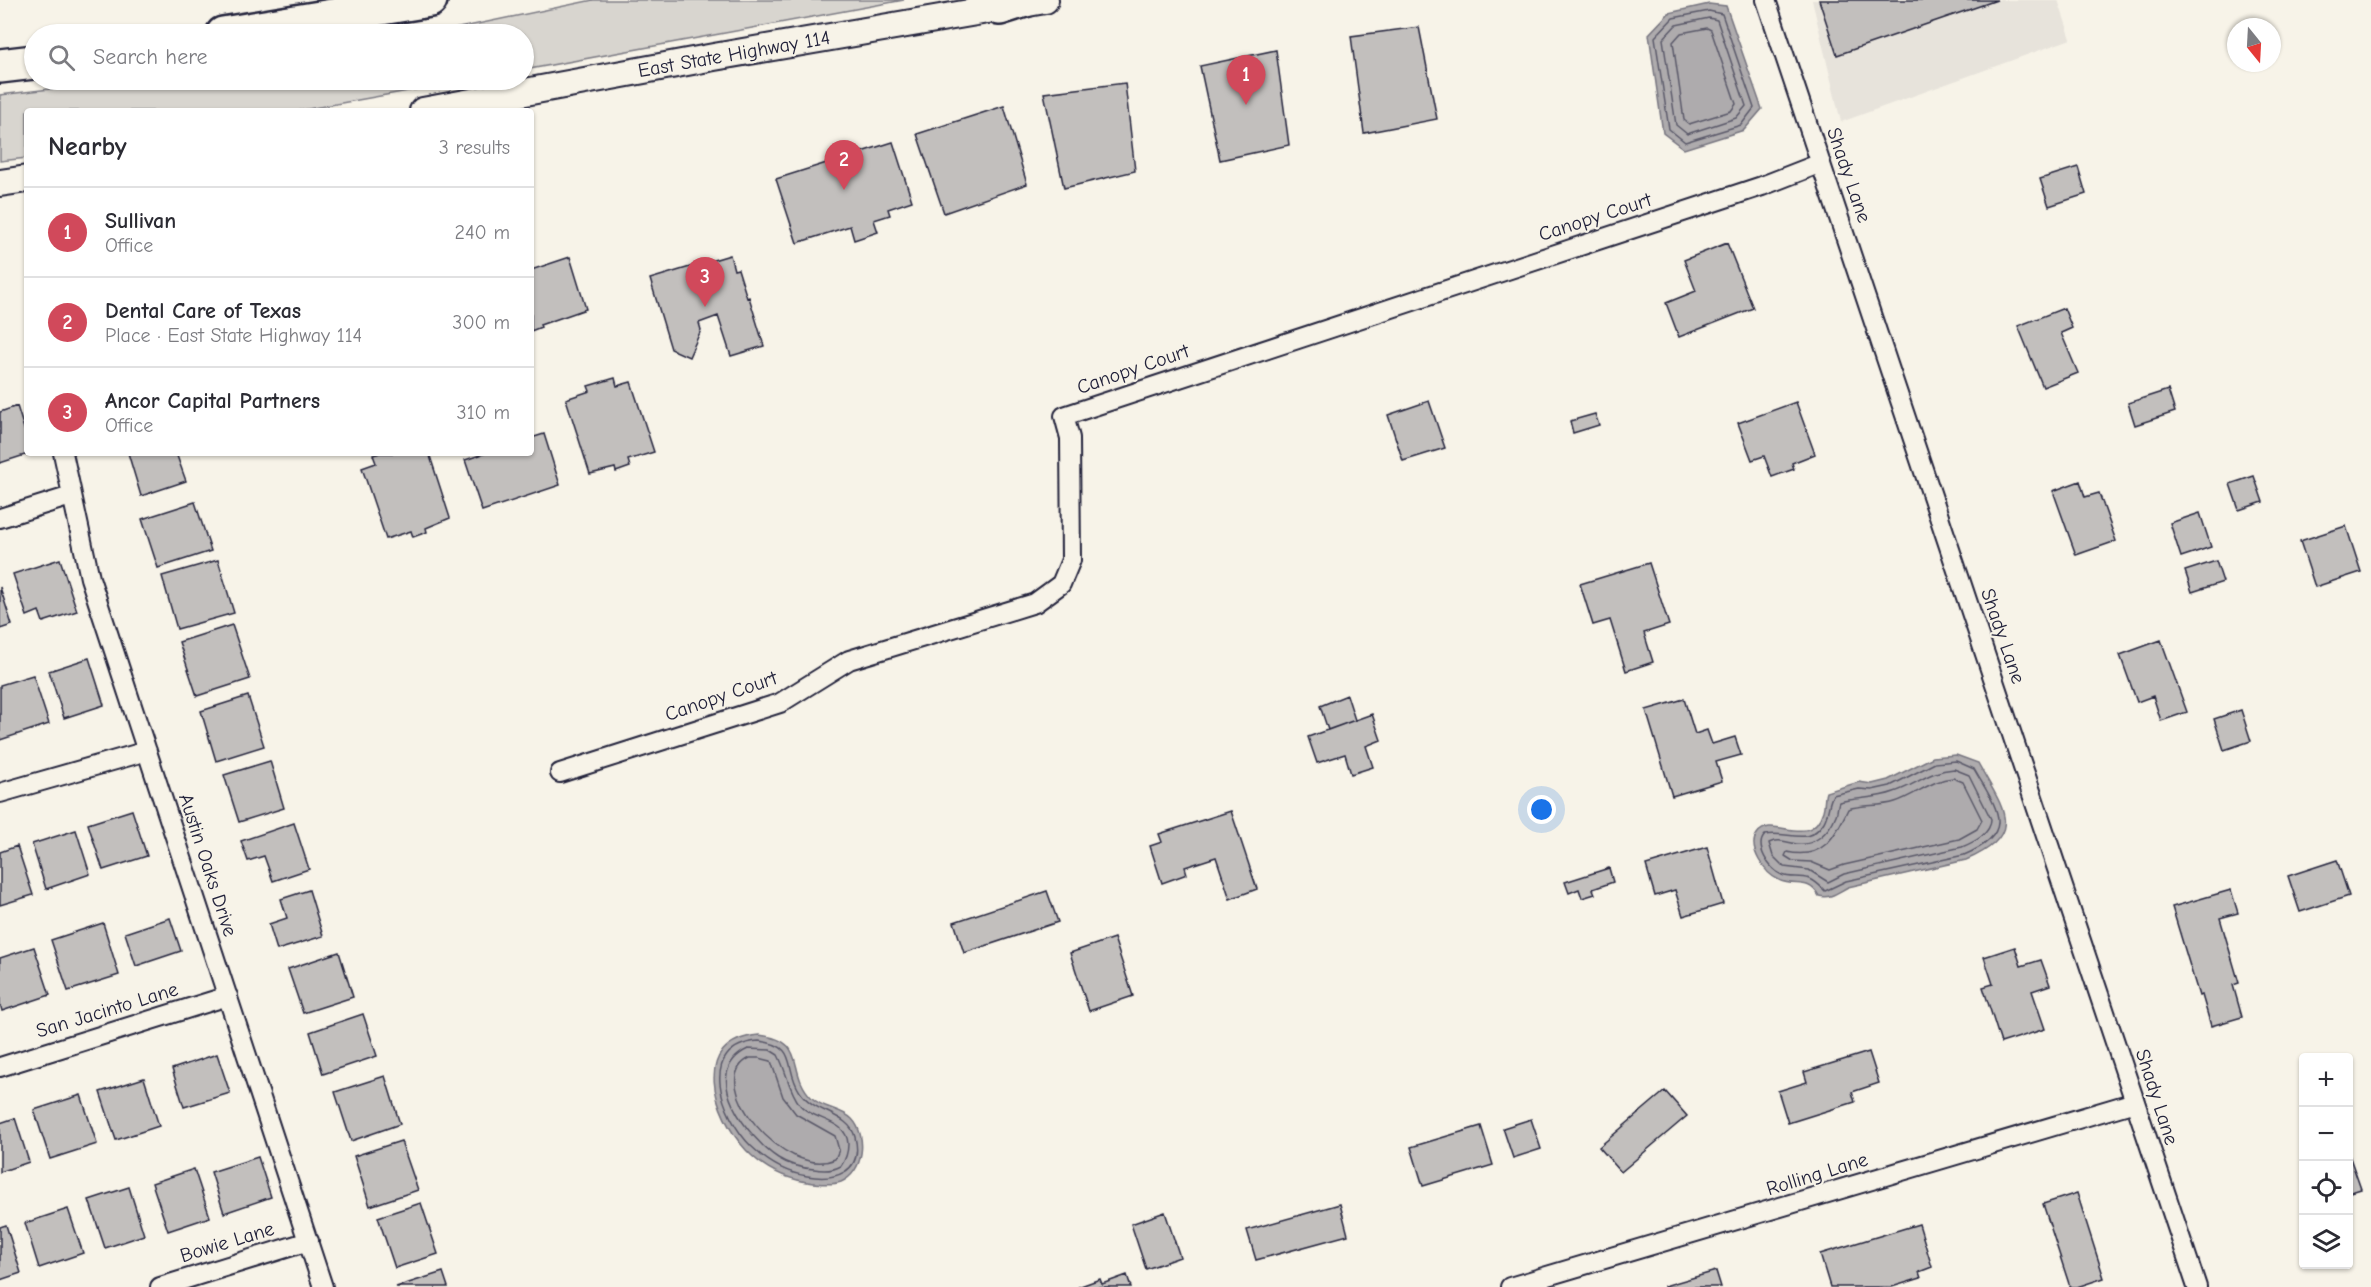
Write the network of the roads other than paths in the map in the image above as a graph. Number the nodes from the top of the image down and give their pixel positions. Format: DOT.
graph roads {
  1 [pos="430,0"];
  2 [pos="1046,0"];
  3 [pos="1766,0"];
  4 [pos="1013,4"];
  5 [pos="284,24"];
  6 [pos="24,63"];
  7 [pos="0,66"];
  8 [pos="439,108"];
  9 [pos="1821,163"];
  10 [pos="24,179"];
  11 [pos="0,183"];
  12 [pos="64,456"];
  13 [pos="71,496"];
  14 [pos="0,518"];
  15 [pos="147,751"];
  16 [pos="560,773"];
  17 [pos="0,793"];
  18 [pos="228,996"];
  19 [pos="0,1067"];
  20 [pos="2135,1102"];
  21 [pos="309,1241"];
  22 [pos="160,1287"];
  23 [pos="323,1287"];
  24 [pos="1510,1287"];
  25 [pos="2197,1287"];
  1 -- 5 [label="highway"];
  2 -- 4 [label="main road, East State Highway 114"];
  3 -- 9 [label="street, Shady Lane"];
  4 -- 8 [label="main road, East State Highway 114"];
  6 -- 7 [label="highway"];
  9 -- 16 [label="street, Canopy Court"];
  9 -- 20 [label="street, Shady Lane"];
  10 -- 11 [label="main road"];
  12 -- 13 [label="street, Austin Oaks Drive"];
  13 -- 14 [label="street"];
  13 -- 15 [label="street, Austin Oaks Drive"];
  15 -- 17 [label="street"];
  15 -- 18 [label="street, Austin Oaks Drive"];
  18 -- 19 [label="street, San Jacinto Lane"];
  18 -- 21 [label="street, Austin Oaks Drive"];
  20 -- 24 [label="street, Rolling Lane"];
  20 -- 25 [label="street, Shady Lane"];
  21 -- 22 [label="street, Bowie Lane"];
  21 -- 23 [label="street, Austin Oaks Drive"];
}
